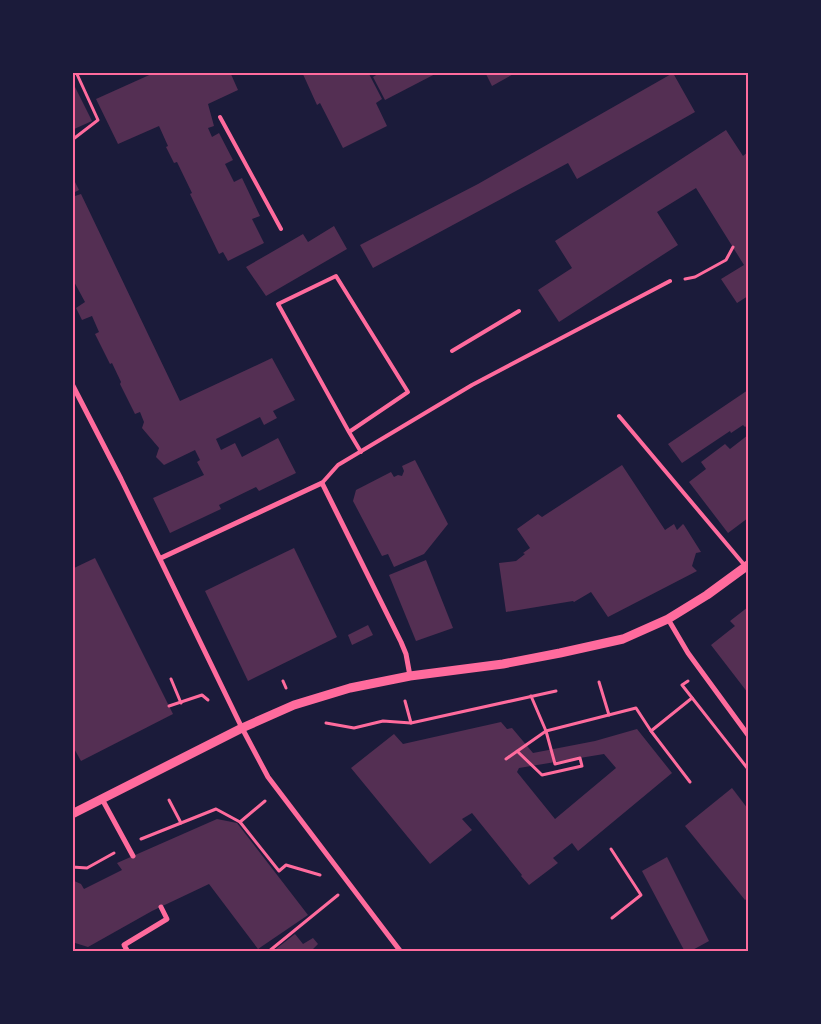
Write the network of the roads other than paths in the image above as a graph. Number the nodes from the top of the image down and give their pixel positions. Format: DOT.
graph roads {
  1 [pos="220,116"];
  2 [pos="281,229"];
  3 [pos="670,282"];
  4 [pos="519,311"];
  5 [pos="452,352"];
  6 [pos="72,384"];
  7 [pos="619,416"];
  8 [pos="349,432"];
  9 [pos="361,452"];
  10 [pos="322,483"];
  11 [pos="161,558"];
  12 [pos="747,566"];
  13 [pos="668,619"];
  14 [pos="410,676"];
  15 [pos="242,728"];
  16 [pos="748,735"];
  17 [pos="102,799"];
  18 [pos="72,814"];
  19 [pos="133,856"];
  20 [pos="161,907"];
  21 [pos="128,952"];
  22 [pos="400,952"];
  1 -- 2 [label="lane"];
  3 -- 9 [label="lane"];
  4 -- 5 [label="lane"];
  6 -- 11 [label="street"];
  7 -- 12 [label="lane"];
  8 -- 8 [label="lane"];
  8 -- 9 [label="lane"];
  9 -- 10 [label="lane"];
  10 -- 11 [label="street"];
  10 -- 14 [label="street"];
  11 -- 15 [label="street"];
  12 -- 13 [label="street"];
  13 -- 14 [label="street"];
  13 -- 16 [label="street"];
  14 -- 15 [label="street"];
  15 -- 17 [label="street"];
  15 -- 22 [label="street"];
  17 -- 18 [label="street"];
  17 -- 19 [label="street"];
  20 -- 21 [label="street"];
}
